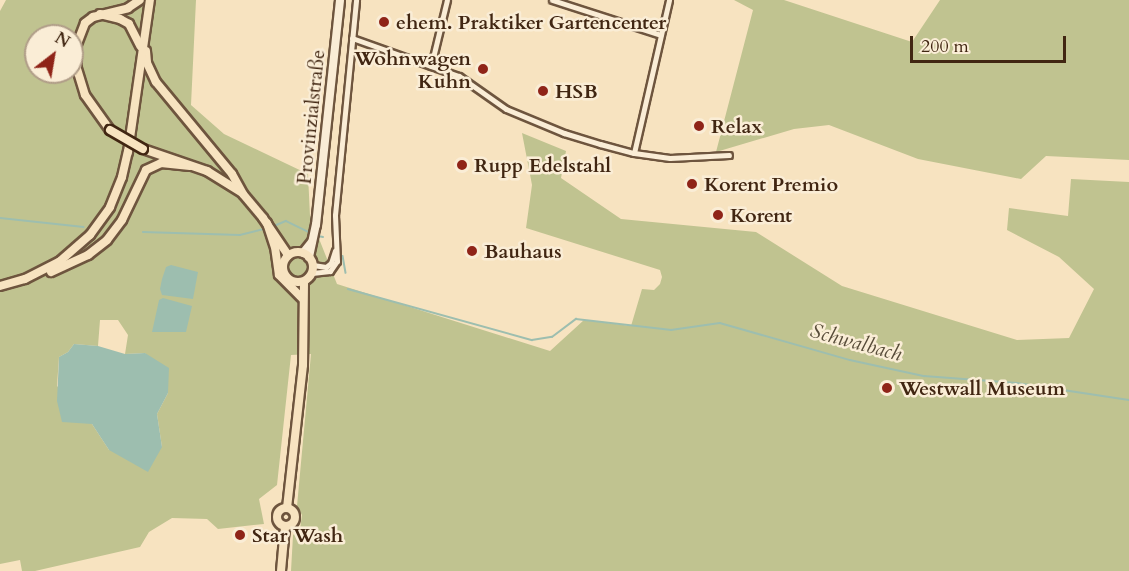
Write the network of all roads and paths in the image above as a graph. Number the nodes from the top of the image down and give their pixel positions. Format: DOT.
graph roads {
  1 [pos="140,0"];
  2 [pos="150,0"];
  3 [pos="340,0"];
  4 [pos="356,0"];
  5 [pos="447,0"];
  6 [pos="552,0"];
  7 [pos="669,0"];
  8 [pos="100,14"];
  9 [pos="147,15"];
  10 [pos="661,34"];
  11 [pos="352,38"];
  12 [pos="431,66"];
  13 [pos="140,68"];
  14 [pos="634,153"];
  15 [pos="729,155"];
  16 [pos="190,166"];
  17 [pos="243,194"];
  18 [pos="272,233"];
  19 [pos="288,255"];
  20 [pos="309,262"];
  21 [pos="36,275"];
  22 [pos="299,282"];
  23 [pos="0,286"];
  24 [pos="302,299"];
  25 [pos="281,571"];
  1 -- 8 [label="main road"];
  2 -- 9 [label="main road"];
  3 -- 20 [label="main road, Provinzialstraße"];
  4 -- 11 [label="street"];
  5 -- 12 [label="street"];
  6 -- 10 [label="street"];
  7 -- 10 [label="street"];
  8 -- 13 [label="main road"];
  8 -- 16 [label="main road, bridge"];
  9 -- 13 [label="main road"];
  9 -- 17 [label="main road"];
  10 -- 14 [label="street"];
  11 -- 12 [label="street"];
  11 -- 20 [label="street"];
  12 -- 14 [label="street"];
  13 -- 21 [label="main road"];
  14 -- 15 [label="street"];
  16 -- 17 [label="main road"];
  16 -- 21 [label="main road"];
  17 -- 18 [label="main road"];
  18 -- 19 [label="main road"];
  18 -- 24 [label="main road"];
  19 -- 20 [label="main road"];
  19 -- 22 [label="main road"];
  20 -- 22 [label="main road"];
  21 -- 23 [label="main road"];
  22 -- 24 [label="main road"];
  24 -- 25 [label="main road"];
}
